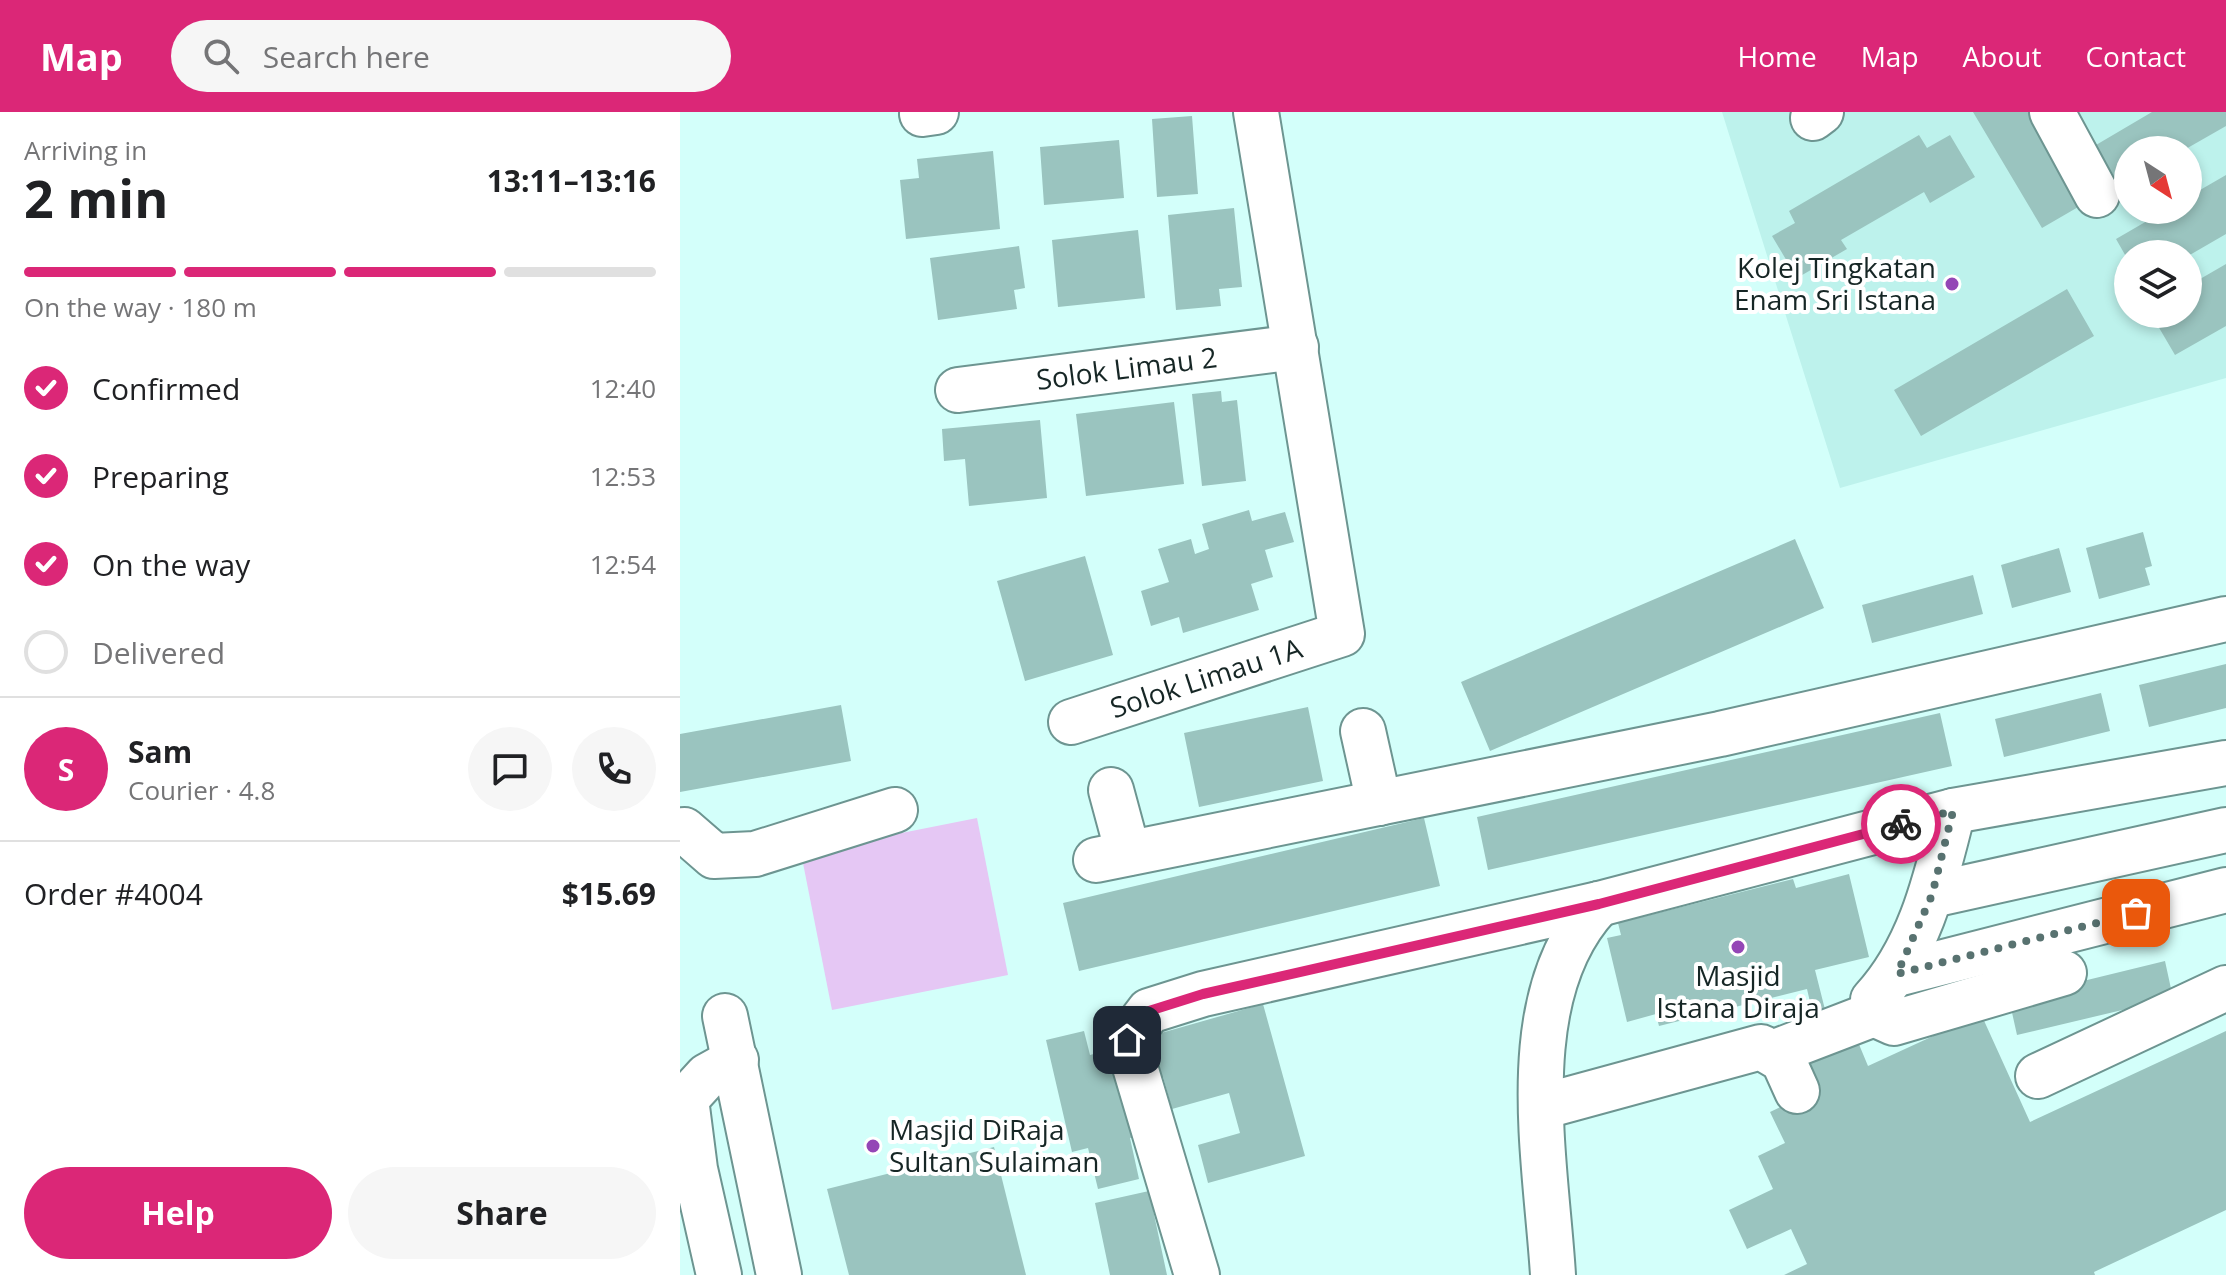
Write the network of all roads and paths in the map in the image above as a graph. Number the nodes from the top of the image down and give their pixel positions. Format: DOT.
graph roads {
  1 [pos="1256,112"];
  2 [pos="2052,112"];
  3 [pos="2097,195"];
  4 [pos="1296,347"];
  5 [pos="958,390"];
  6 [pos="2226,619"];
  7 [pos="1071,722"];
  8 [pos="1363,731"];
  9 [pos="2226,763"];
  10 [pos="1111,790"];
  11 [pos="1379,803"];
  12 [pos="895,810"];
  13 [pos="1953,811"];
  14 [pos="2226,830"];
  15 [pos="680,831"];
  16 [pos="2226,890"];
  17 [pos="1932,895"];
  18 [pos="1599,904"];
  19 [pos="2064,973"];
  20 [pos="1897,974"];
  21 [pos="2226,988"];
  22 [pos="1874,1014"];
  23 [pos="725,1016"];
  24 [pos="1775,1052"];
  25 [pos="736,1060"];
  26 [pos="2038,1076"];
  27 [pos="1797,1091"];
  28 [pos="1541,1107"];
  29 [pos="756,1162"];
  30 [pos="695,1169"];
  31 [pos="719,1275"];
  32 [pos="779,1275"];
  33 [pos="1197,1275"];
  34 [pos="1553,1275"];
  1 -- 4 [label="street"];
  2 -- 3 [label="street"];
  4 -- 5 [label="street, Solok Limau 2"];
  4 -- 7 [label="street, Solok Limau 1A"];
  6 -- 11 [label="street"];
  8 -- 11 [label="street"];
  9 -- 13 [label="street"];
  10 -- 11 [label="street"];
  12 -- 15 [label="street"];
  13 -- 17 [label="street"];
  13 -- 18 [label="street"];
  14 -- 17 [label="street"];
  16 -- 20 [label="street"];
  17 -- 20 [label="street"];
  18 -- 28 [label="street"];
  18 -- 33 [label="street"];
  19 -- 22 [label="street"];
  20 -- 22 [label="street"];
  21 -- 26 [label="street"];
  22 -- 24 [label="street"];
  23 -- 25 [label="street"];
  24 -- 27 [label="street"];
  24 -- 28 [label="street"];
  25 -- 29 [label="street"];
  25 -- 30 [label="street"];
  28 -- 34 [label="street"];
  29 -- 30 [label="street"];
  29 -- 32 [label="street"];
  30 -- 31 [label="street"];
}
